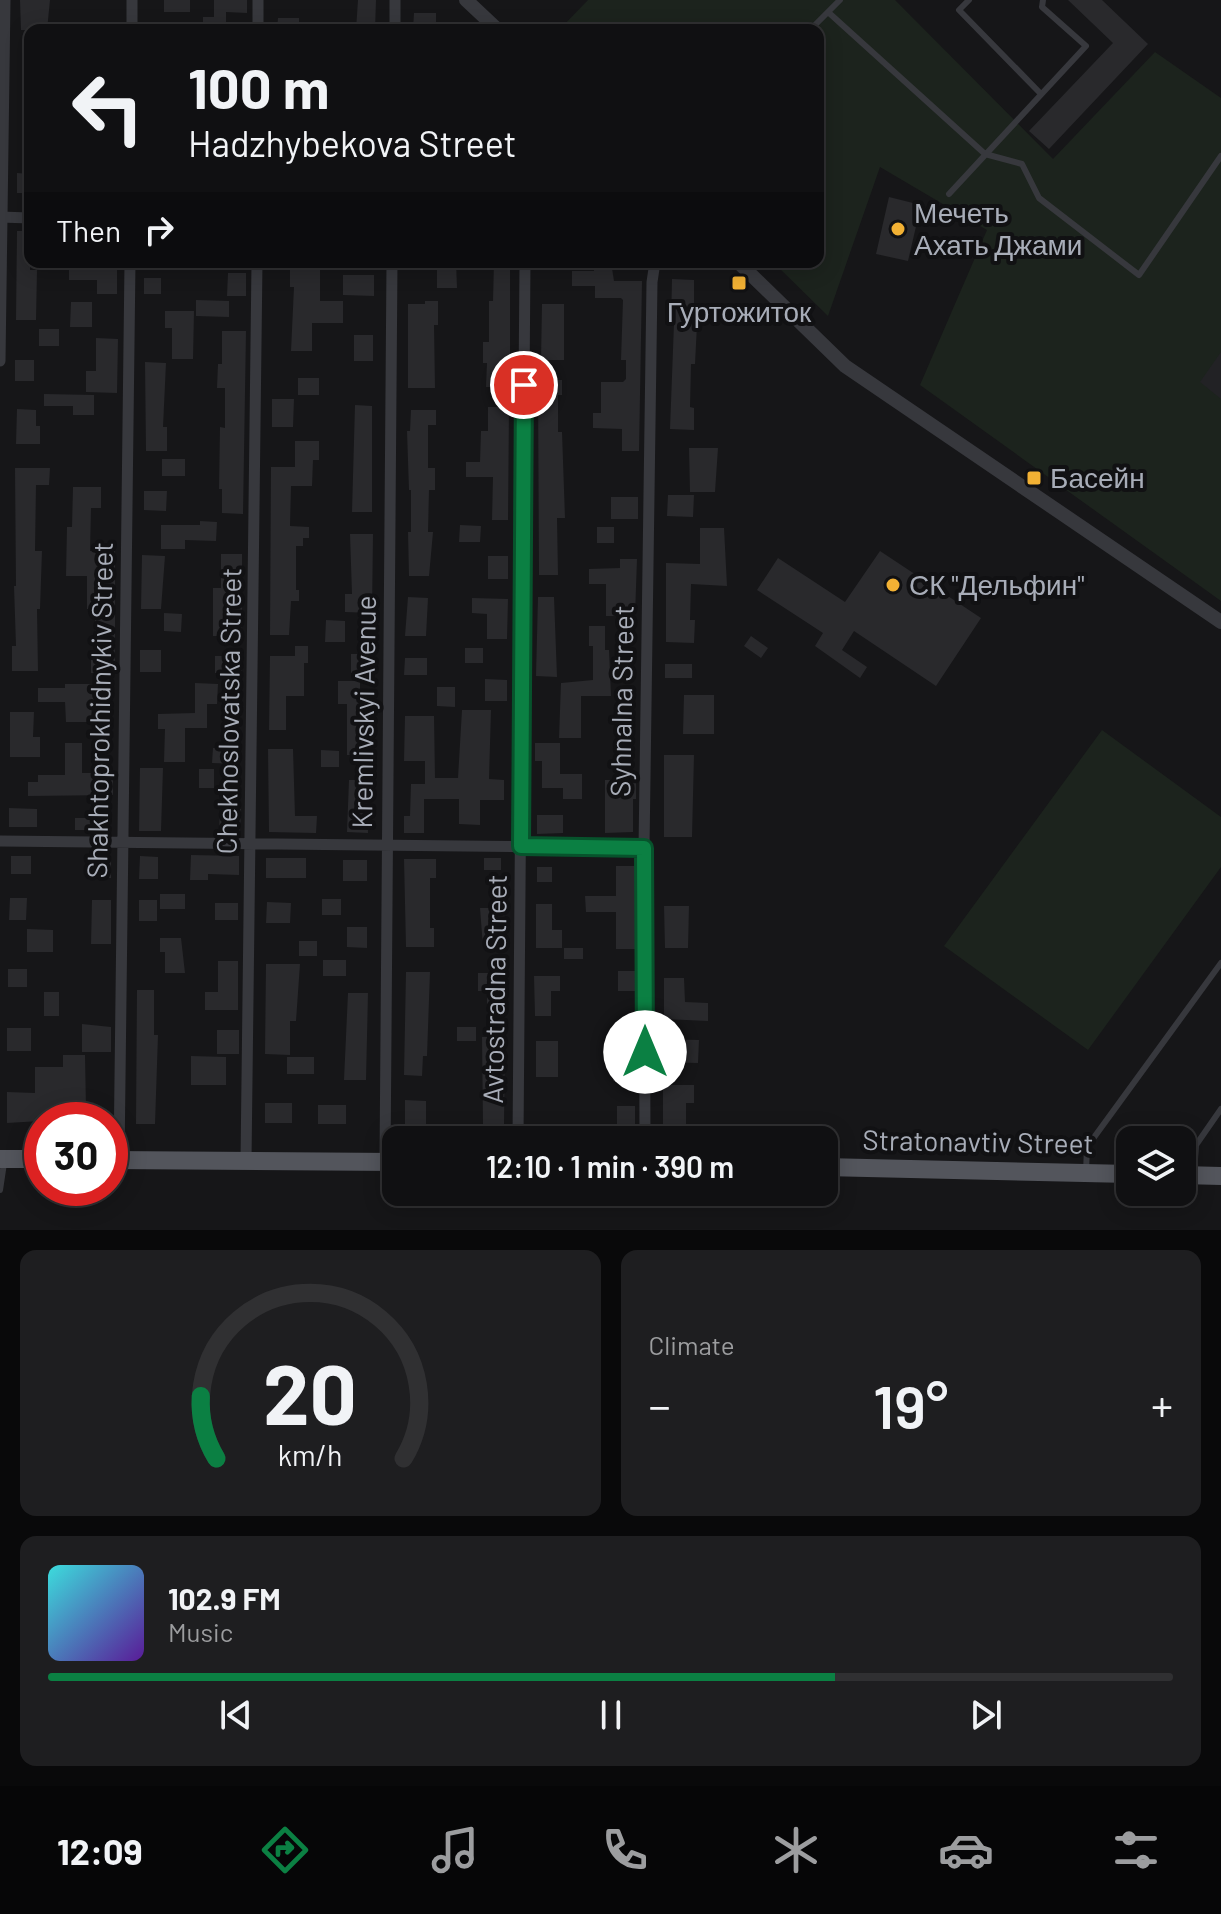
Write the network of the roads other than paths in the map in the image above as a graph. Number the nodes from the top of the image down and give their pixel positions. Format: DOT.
graph roads {
  1 [pos="5,0"];
  2 [pos="132,0"];
  3 [pos="258,0"];
  4 [pos="395,0"];
  5 [pos="466,0"];
  6 [pos="840,0"];
  7 [pos="969,0"];
  8 [pos="1043,0"];
  9 [pos="828,12"];
  10 [pos="132,24"];
  11 [pos="258,24"];
  12 [pos="395,24"];
  13 [pos="492,24"];
  14 [pos="816,24"];
  15 [pos="1041,94"];
  16 [pos="985,154"];
  17 [pos="1221,156"];
  18 [pos="949,194"];
  19 [pos="1,217"];
  20 [pos="24,218"];
  21 [pos="130,268"];
  22 [pos="257,268"];
  23 [pos="392,268"];
  24 [pos="525,268"];
  25 [pos="654,268"];
  26 [pos="744,268"];
  27 [pos="0,361"];
  28 [pos="1221,622"];
  29 [pos="0,841"];
  30 [pos="122,842"];
  31 [pos="252,844"];
  32 [pos="386,844"];
  33 [pos="521,846"];
  34 [pos="644,848"];
  35 [pos="1221,963"];
  36 [pos="116,1102"];
  37 [pos="1221,1109"];
  38 [pos="390,1126"];
  39 [pos="518,1126"];
  40 [pos="645,1126"];
  41 [pos="1196,1145"];
  42 [pos="2,1159"];
  43 [pos="24,1159"];
  44 [pos="128,1160"];
  45 [pos="246,1161"];
  46 [pos="382,1162"];
  47 [pos="838,1167"];
  48 [pos="1086,1173"];
  49 [pos="1116,1174"];
  50 [pos="1196,1175"];
  51 [pos="1221,1176"];
  52 [pos="0,1190"];
  1 -- 19 [label="street"];
  2 -- 10 [label="street"];
  3 -- 11 [label="street"];
  4 -- 12 [label="street"];
  5 -- 13 [label="street"];
  6 -- 9 [label="lane"];
  7 -- 15 [label="lane"];
  8 -- 15 [label="lane"];
  9 -- 14 [label="lane"];
  9 -- 16 [label="lane"];
  15 -- 16 [label="lane"];
  16 -- 17 [label="lane"];
  16 -- 18 [label="lane"];
  19 -- 20 [label="street"];
  19 -- 27 [label="street"];
  21 -- 30 [label="street, Shakhtoprokhidnykiv Street"];
  22 -- 31 [label="street, Chekhoslovatska Street"];
  23 -- 32 [label="street, Kremlivskyi Avenue"];
  24 -- 33 [label="street, Avtostradna Street"];
  25 -- 34 [label="street, Syhnalna Street"];
  26 -- 28 [label="street"];
  29 -- 30 [label="street"];
  30 -- 31 [label="street"];
  30 -- 36 [label="street, Shakhtoprokhidnykiv Street"];
  31 -- 32 [label="street"];
  31 -- 45 [label="street, Chekhoslovatska Street"];
  32 -- 33 [label="street"];
  32 -- 38 [label="street, Kremlivskyi Avenue"];
  33 -- 34 [label="street"];
  33 -- 39 [label="street, Avtostradna Street"];
  34 -- 40 [label="street, Syhnalna Street"];
  35 -- 48 [label="lane"];
  37 -- 41 [label="lane"];
  42 -- 43 [label="main road"];
  42 -- 52 [label="lane"];
  44 -- 45 [label="main road"];
  45 -- 46 [label="main road"];
  47 -- 48 [label="main road, Stratonavtiv Street"];
  48 -- 49 [label="main road, Stratonavtiv Street"];
  50 -- 51 [label="main road"];
}
